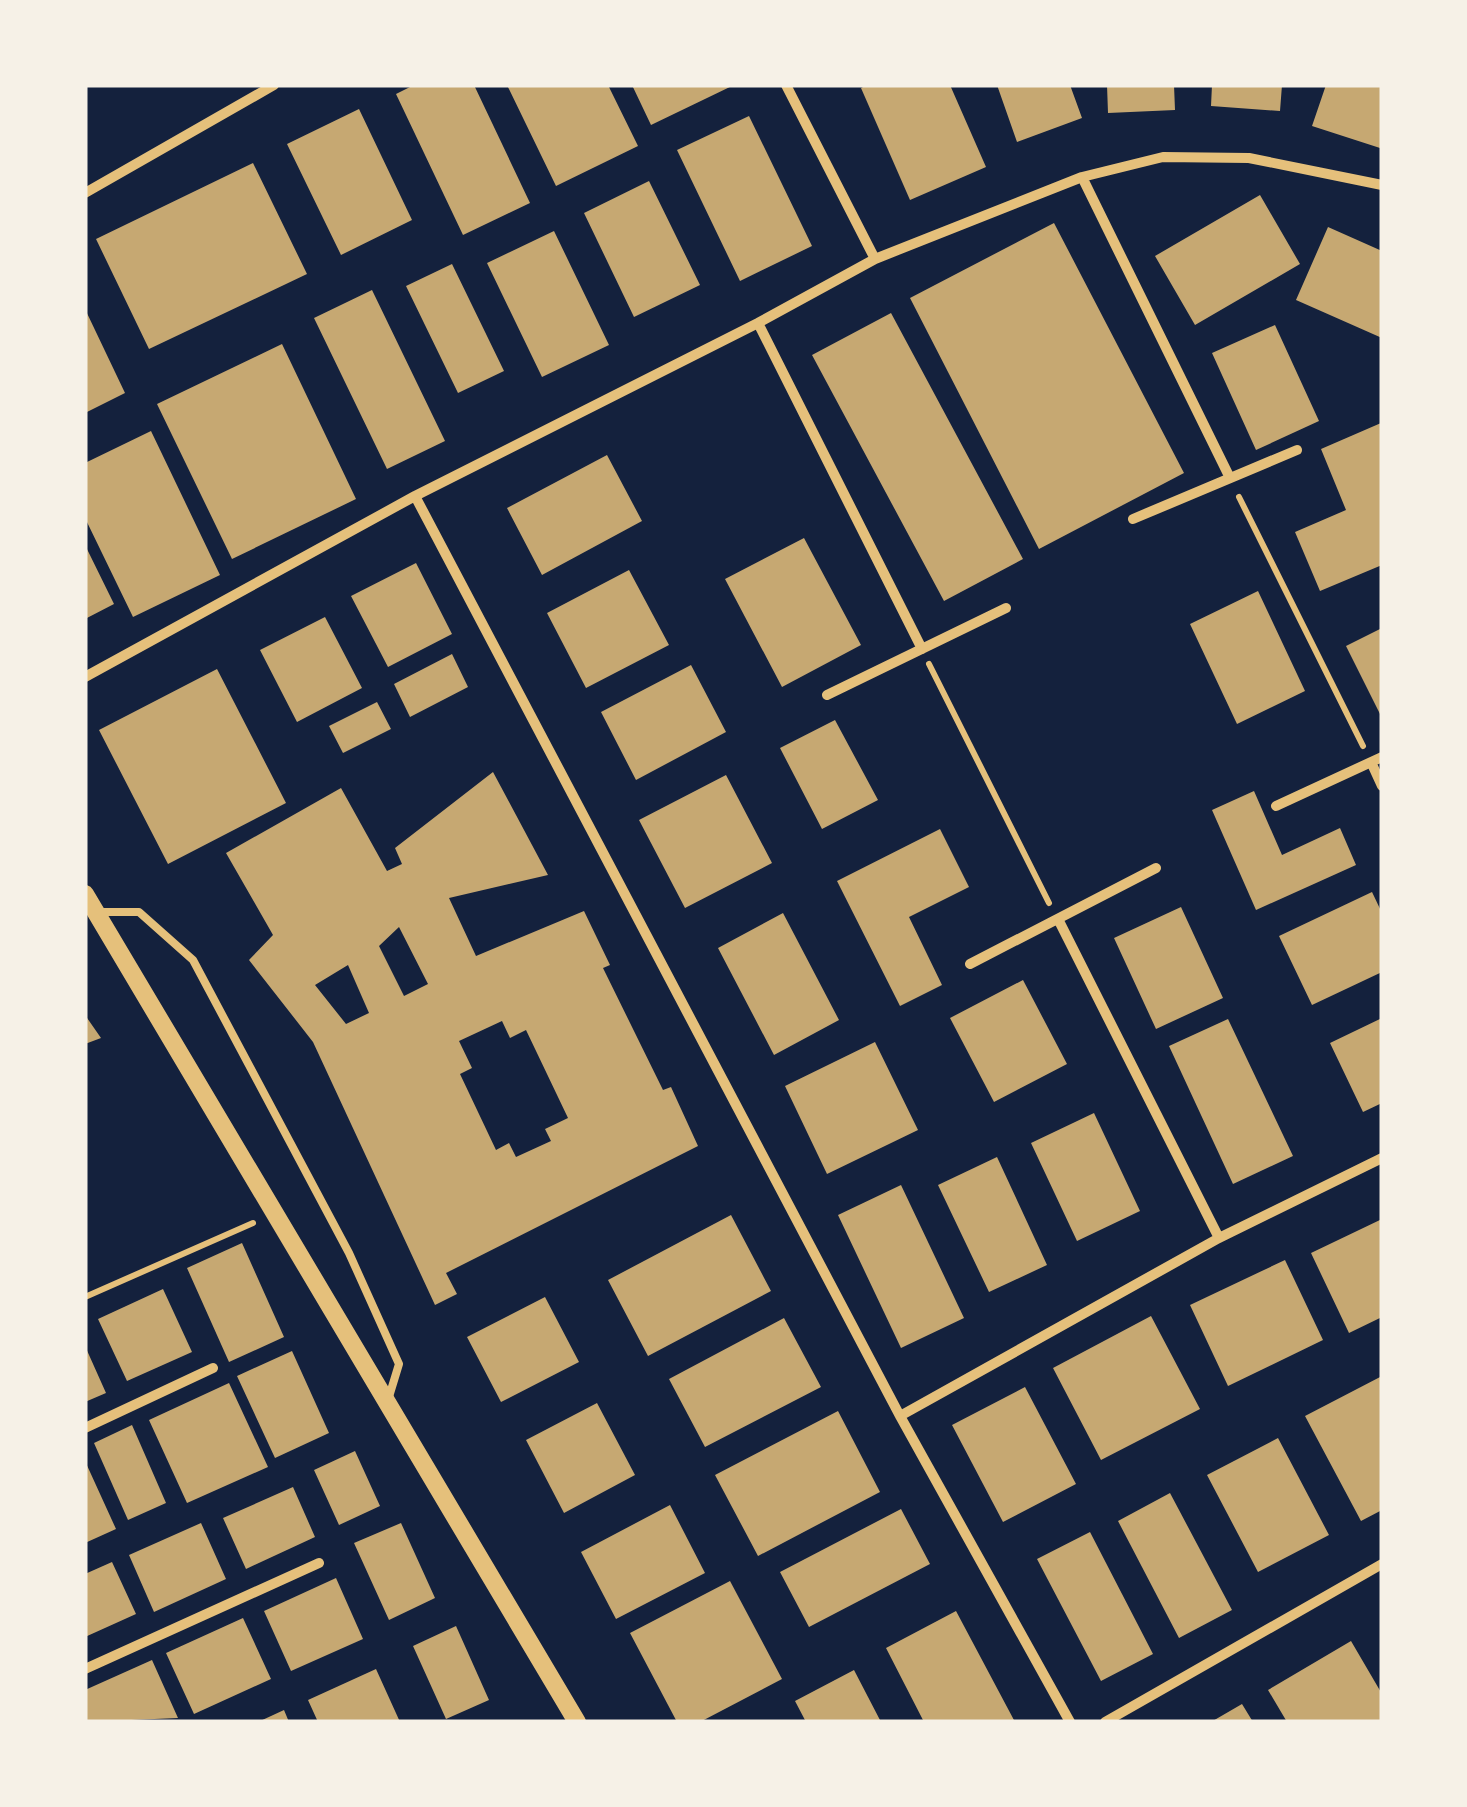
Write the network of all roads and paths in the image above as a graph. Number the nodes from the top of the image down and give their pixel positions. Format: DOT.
graph roads {
  1 [pos="274,85"];
  2 [pos="786,85"];
  3 [pos="1082,177"];
  4 [pos="1382,185"];
  5 [pos="85,192"];
  6 [pos="875,259"];
  7 [pos="758,324"];
  8 [pos="1297,450"];
  9 [pos="1230,478"];
  10 [pos="414,496"];
  11 [pos="1133,519"];
  12 [pos="1006,608"];
  13 [pos="922,649"];
  14 [pos="85,677"];
  15 [pos="827,695"];
  16 [pos="1376,759"];
  17 [pos="1382,786"];
  18 [pos="1276,806"];
  19 [pos="1156,868"];
  20 [pos="85,894"];
  21 [pos="96,912"];
  22 [pos="1058,919"];
  23 [pos="970,964"];
  24 [pos="1382,1158"];
  25 [pos="274,1214"];
  26 [pos="1219,1238"];
  27 [pos="85,1297"];
  28 [pos="213,1368"];
  29 [pos="387,1404"];
  30 [pos="900,1416"];
  31 [pos="85,1428"];
  32 [pos="319,1563"];
  33 [pos="1382,1564"];
  34 [pos="85,1670"];
  35 [pos="578,1722"];
  36 [pos="1070,1722"];
  37 [pos="1106,1722"];
  1 -- 5 [label="street"];
  2 -- 6 [label="street"];
  3 -- 4 [label="street"];
  3 -- 6 [label="street"];
  3 -- 9 [label="street"];
  6 -- 7 [label="street"];
  7 -- 10 [label="street"];
  7 -- 13 [label="street"];
  8 -- 9 [label="street"];
  9 -- 11 [label="street"];
  9 -- 16 [label="path"];
  10 -- 14 [label="street"];
  10 -- 30 [label="street"];
  12 -- 13 [label="street"];
  13 -- 15 [label="street"];
  13 -- 22 [label="path"];
  16 -- 17 [label="street"];
  16 -- 18 [label="street"];
  19 -- 22 [label="street"];
  20 -- 21 [label="street"];
  21 -- 25 [label="street"];
  21 -- 29 [label="lane"];
  22 -- 23 [label="street"];
  22 -- 26 [label="street"];
  24 -- 26 [label="street"];
  25 -- 27 [label="path"];
  25 -- 29 [label="street"];
  26 -- 30 [label="street"];
  28 -- 31 [label="street"];
  29 -- 35 [label="street"];
  30 -- 36 [label="street"];
  32 -- 34 [label="street"];
  33 -- 37 [label="street"];
}
